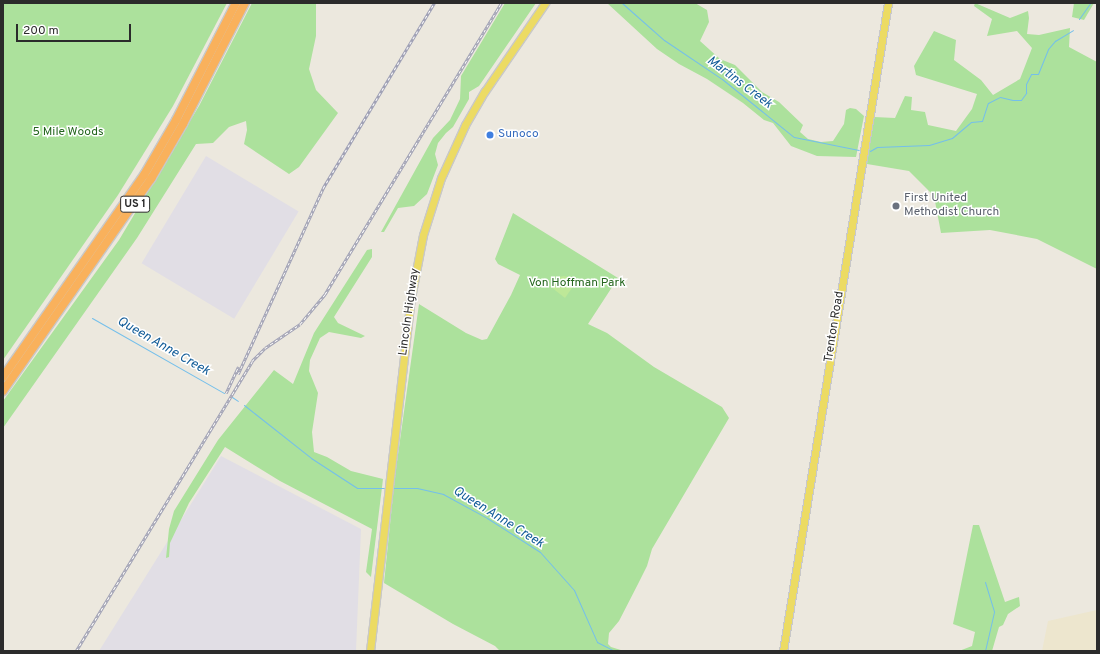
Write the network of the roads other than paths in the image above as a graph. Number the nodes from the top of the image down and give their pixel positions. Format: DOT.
graph roads {
  1 [pos="236,3"];
  2 [pos="245,3"];
  3 [pos="545,3"];
  4 [pos="888,3"];
  5 [pos="3,377"];
  6 [pos="3,390"];
  7 [pos="370,651"];
  8 [pos="783,651"];
  1 -- 5 [label="highway, US 1"];
  2 -- 6 [label="highway, US 1"];
  3 -- 7 [label="main road, Lincoln Highway"];
  4 -- 8 [label="main road, Trenton Road"];
}
